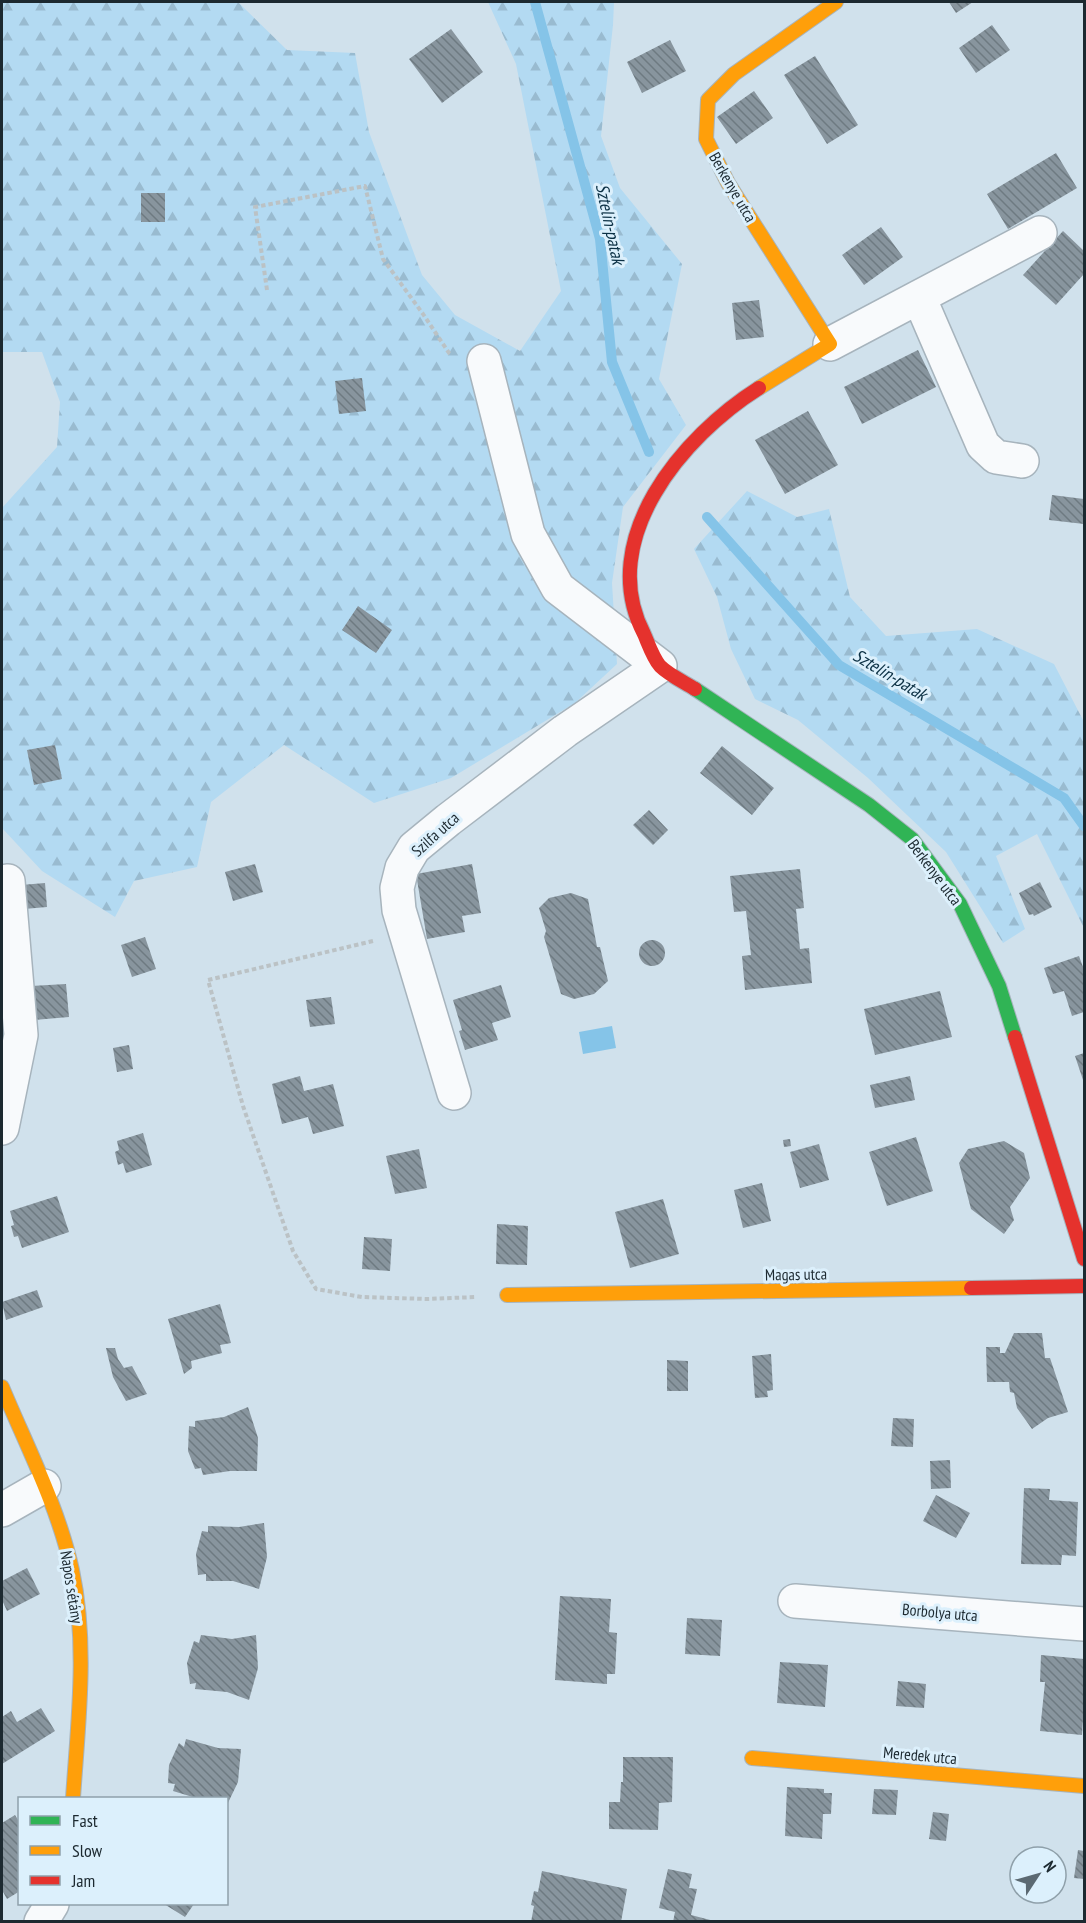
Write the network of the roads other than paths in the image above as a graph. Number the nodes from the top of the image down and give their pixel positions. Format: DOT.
graph roads {
  1 [pos="836,2"];
  2 [pos="1040,233"];
  3 [pos="919,297"];
  4 [pos="830,344"];
  5 [pos="485,366"];
  6 [pos="1022,461"];
  7 [pos="660,666"];
  8 [pos="8,880"];
  9 [pos="454,1093"];
  10 [pos="2,1128"];
  11 [pos="1084,1259"];
  12 [pos="1084,1286"];
  13 [pos="507,1295"];
  14 [pos="2,1388"];
  15 [pos="44,1486"];
  16 [pos="2,1510"];
  17 [pos="795,1601"];
  18 [pos="1084,1624"];
  19 [pos="752,1758"];
  20 [pos="1084,1786"];
  21 [pos="73,1797"];
  22 [pos="51,1905"];
  23 [pos="41,1922"];
  1 -- 4 [label="street, Berkenye utca"];
  2 -- 3 [label="street, Berkenye utca"];
  3 -- 4 [label="street, Berkenye utca"];
  3 -- 6 [label="street"];
  4 -- 7 [label="street, Berkenye utca"];
  5 -- 7 [label="street, Berkenye utca"];
  7 -- 9 [label="street, Szilfa utca"];
  7 -- 11 [label="street, Berkenye utca"];
  8 -- 10 [label="street"];
  12 -- 13 [label="street, Magas utca"];
  14 -- 15 [label="street, Napos sétány"];
  15 -- 16 [label="street"];
  15 -- 21 [label="street, Napos sétány"];
  17 -- 18 [label="street, Borbolya utca"];
  19 -- 20 [label="street, Meredek utca"];
  22 -- 23 [label="street"];
}
